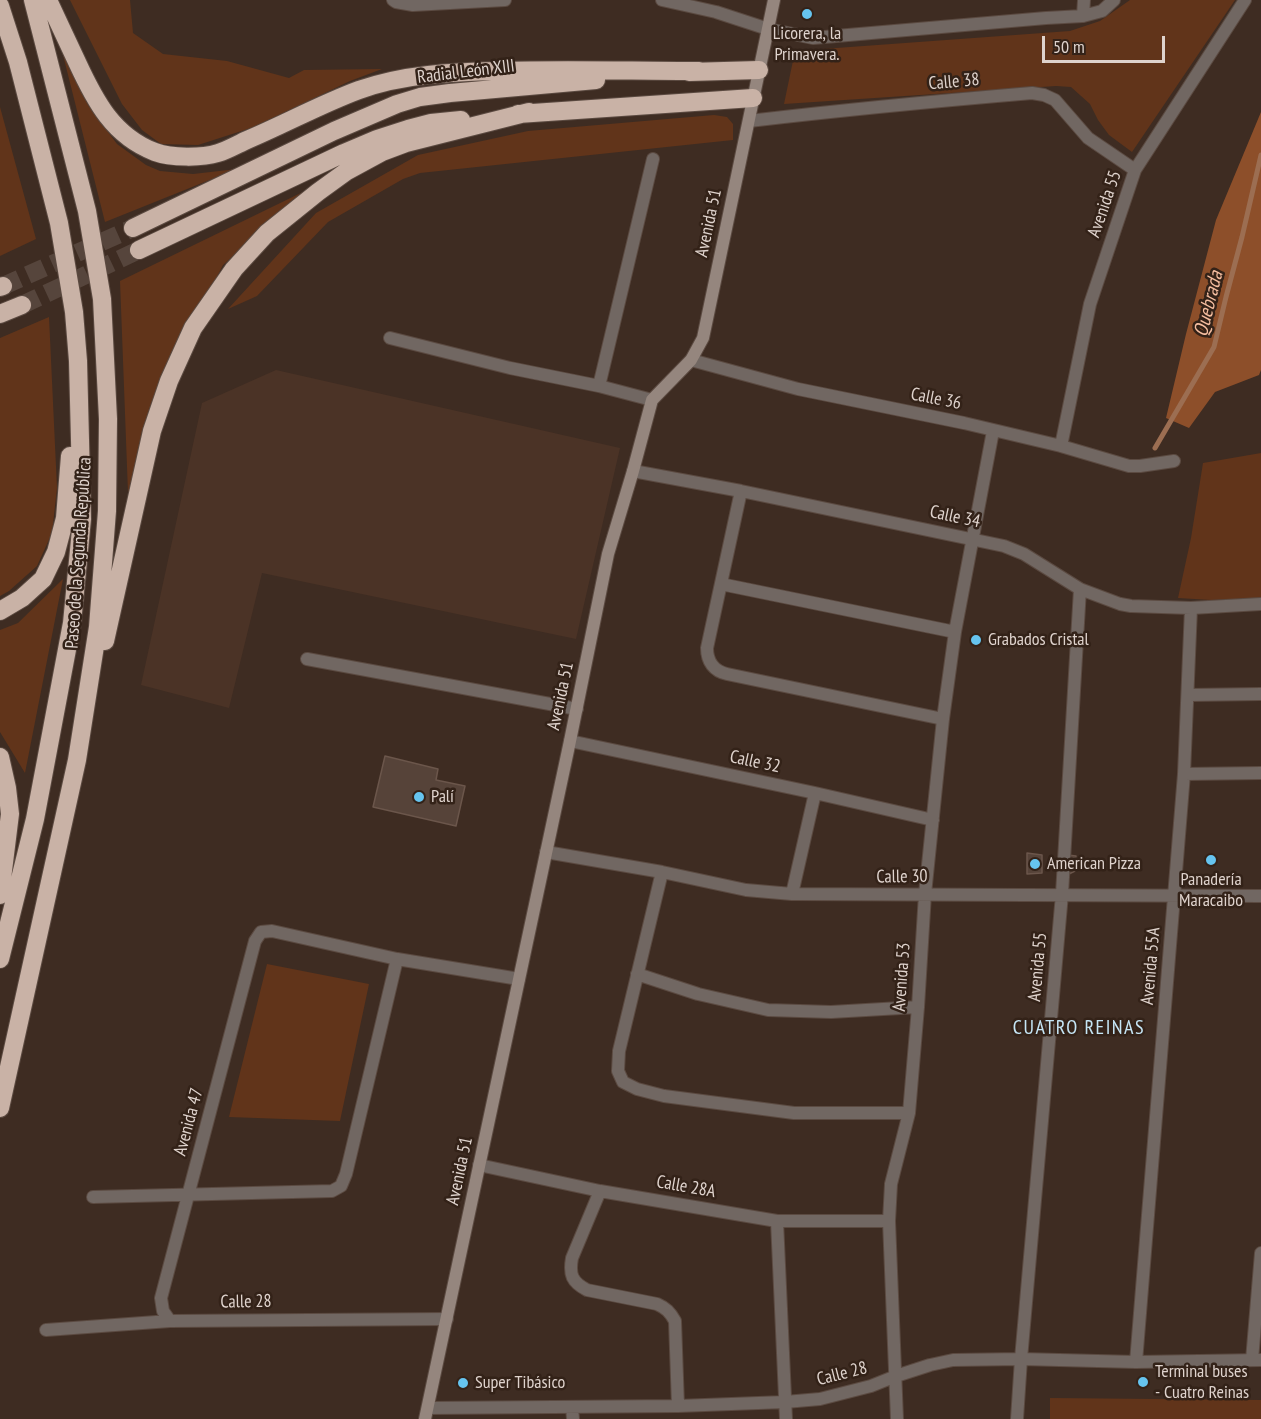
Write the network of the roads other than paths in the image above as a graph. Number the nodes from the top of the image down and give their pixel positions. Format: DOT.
graph roads {
  1 [pos="33,0"];
  2 [pos="48,0"];
  3 [pos="393,0"];
  4 [pos="505,0"];
  5 [pos="662,0"];
  6 [pos="774,0"];
  7 [pos="1084,0"];
  8 [pos="1114,0"];
  9 [pos="1245,0"];
  10 [pos="0,6"];
  11 [pos="1083,16"];
  12 [pos="768,29"];
  13 [pos="759,70"];
  14 [pos="699,71"];
  15 [pos="753,98"];
  16 [pos="529,112"];
  17 [pos="749,121"];
  18 [pos="653,159"];
  19 [pos="1135,171"];
  20 [pos="132,228"];
  21 [pos="138,250"];
  22 [pos="22,305"];
  23 [pos="0,314"];
  24 [pos="390,338"];
  25 [pos="691,360"];
  26 [pos="78,361"];
  27 [pos="598,386"];
  28 [pos="652,400"];
  29 [pos="993,431"];
  30 [pos="1061,446"];
  31 [pos="1174,461"];
  32 [pos="633,471"];
  33 [pos="741,491"];
  34 [pos="972,538"];
  35 [pos="721,584"];
  36 [pos="1080,589"];
  37 [pos="1261,604"];
  38 [pos="1191,608"];
  39 [pos="0,611"];
  40 [pos="955,632"];
  41 [pos="307,659"];
  42 [pos="1261,694"];
  43 [pos="1188,695"];
  44 [pos="577,709"];
  45 [pos="943,719"];
  46 [pos="570,741"];
  47 [pos="0,757"];
  48 [pos="76,760"];
  49 [pos="1261,773"];
  50 [pos="1184,774"];
  51 [pos="815,793"];
  52 [pos="933,820"];
  53 [pos="546,852"];
  54 [pos="662,872"];
  55 [pos="792,894"];
  56 [pos="925,894"];
  57 [pos="1062,894"];
  58 [pos="0,895"];
  59 [pos="1175,896"];
  60 [pos="1261,896"];
  61 [pos="0,959"];
  62 [pos="397,959"];
  63 [pos="637,974"];
  64 [pos="519,979"];
  65 [pos="918,1007"];
  66 [pos="0,1108"];
  67 [pos="909,1113"];
  68 [pos="479,1165"];
  69 [pos="600,1191"];
  70 [pos="189,1194"];
  71 [pos="93,1197"];
  72 [pos="777,1221"];
  73 [pos="889,1221"];
  74 [pos="1261,1253"];
  75 [pos="447,1319"];
  76 [pos="170,1321"];
  77 [pos="46,1330"];
  78 [pos="1021,1359"];
  79 [pos="1256,1360"];
  80 [pos="1136,1362"];
  81 [pos="896,1376"];
  82 [pos="785,1402"];
  83 [pos="678,1406"];
  84 [pos="572,1413"];
  85 [pos="426,1414"];
  86 [pos="786,1419"];
  87 [pos="897,1419"];
  88 [pos="1017,1419"];
  1 -- 48 [label="highway, Paseo de la Segunda República"];
  2 -- 14 [label="highway"];
  3 -- 4 [label="street"];
  5 -- 12 [label="street"];
  6 -- 12 [label="street, Avenida 51"];
  7 -- 11 [label="street"];
  8 -- 11 [label="street"];
  9 -- 19 [label="street, Avenida 55"];
  10 -- 26 [label="highway, Paseo de la Segunda República"];
  11 -- 12 [label="street"];
  12 -- 13 [label="street, Avenida 51"];
  13 -- 14 [label="highway, Radial León XIII"];
  13 -- 15 [label="street, Avenida 51"];
  14 -- 20 [label="highway, Radial León XIII"];
  15 -- 16 [label="highway"];
  15 -- 17 [label="street, Avenida 51"];
  16 -- 21 [label="highway"];
  16 -- 48 [label="highway"];
  17 -- 19 [label="street, Calle 38"];
  17 -- 25 [label="street, Avenida 51"];
  18 -- 27 [label="street"];
  19 -- 30 [label="street, Avenida 55"];
  22 -- 23 [label="highway"];
  24 -- 27 [label="street"];
  25 -- 28 [label="street, Avenida 51"];
  25 -- 29 [label="street, Calle 36"];
  26 -- 39 [label="highway"];
  26 -- 61 [label="highway, Paseo de la Segunda República"];
  27 -- 28 [label="street"];
  28 -- 32 [label="street, Avenida 51"];
  29 -- 30 [label="street, Calle 36"];
  29 -- 34 [label="street, Avenida 53"];
  30 -- 31 [label="street, Calle 36"];
  32 -- 33 [label="street, Calle 34"];
  32 -- 44 [label="street, Avenida 51"];
  33 -- 34 [label="street, Calle 34"];
  33 -- 35 [label="street"];
  34 -- 36 [label="street, Calle 34"];
  34 -- 40 [label="street, Avenida 53"];
  35 -- 40 [label="street"];
  35 -- 45 [label="street"];
  36 -- 38 [label="street, Calle 34"];
  36 -- 57 [label="street, Avenida 55"];
  37 -- 38 [label="street, Calle 34"];
  38 -- 43 [label="street, Avenida 55A"];
  40 -- 45 [label="street, Avenida 53"];
  41 -- 44 [label="street"];
  42 -- 43 [label="street"];
  43 -- 50 [label="street, Avenida 55A"];
  44 -- 46 [label="street, Avenida 51"];
  45 -- 52 [label="street, Avenida 53"];
  46 -- 51 [label="street, Calle 32"];
  46 -- 53 [label="street, Avenida 51"];
  47 -- 58 [label="highway"];
  48 -- 66 [label="highway, Paseo de la Segunda República"];
  49 -- 50 [label="street"];
  50 -- 59 [label="street, Avenida 55A"];
  51 -- 52 [label="street, Calle 32"];
  51 -- 55 [label="street"];
  52 -- 56 [label="street, Avenida 53"];
  53 -- 54 [label="street, Calle 30"];
  53 -- 64 [label="street, Avenida 51"];
  54 -- 55 [label="street, Calle 30"];
  54 -- 63 [label="street"];
  55 -- 56 [label="street, Calle 30"];
  56 -- 57 [label="street, Calle 30"];
  56 -- 65 [label="street, Avenida 53"];
  57 -- 59 [label="street, Calle 30"];
  57 -- 78 [label="street, Avenida 55"];
  59 -- 60 [label="street, Calle 30"];
  59 -- 80 [label="street, Avenida 55A"];
  62 -- 64 [label="street"];
  62 -- 70 [label="street"];
  62 -- 70 [label="street, Avenida 47"];
  63 -- 65 [label="street"];
  63 -- 67 [label="street"];
  64 -- 68 [label="street, Avenida 51"];
  65 -- 67 [label="street, Avenida 53"];
  67 -- 73 [label="street, Avenida 53"];
  68 -- 69 [label="street, Calle 28A"];
  68 -- 75 [label="street, Avenida 51"];
  69 -- 72 [label="street, Calle 28A"];
  69 -- 83 [label="street"];
  70 -- 71 [label="street"];
  70 -- 76 [label="street, Avenida 47"];
  72 -- 73 [label="street, Calle 28A"];
  72 -- 82 [label="street"];
  73 -- 81 [label="street, Avenida 53"];
  74 -- 79 [label="street"];
  75 -- 76 [label="street, Calle 28"];
  75 -- 85 [label="street, Avenida 51"];
  76 -- 77 [label="street, Calle 28"];
  78 -- 80 [label="street, Calle 28"];
  78 -- 81 [label="street, Calle 28"];
  78 -- 88 [label="street, Avenida 55"];
  79 -- 80 [label="street, Calle 28"];
  81 -- 82 [label="street, Calle 28"];
  81 -- 87 [label="street, Avenida 53"];
  82 -- 83 [label="street, Calle 28"];
  82 -- 86 [label="street"];
  83 -- 84 [label="street, Calle 28"];
  84 -- 85 [label="street, Calle 28"];
}
